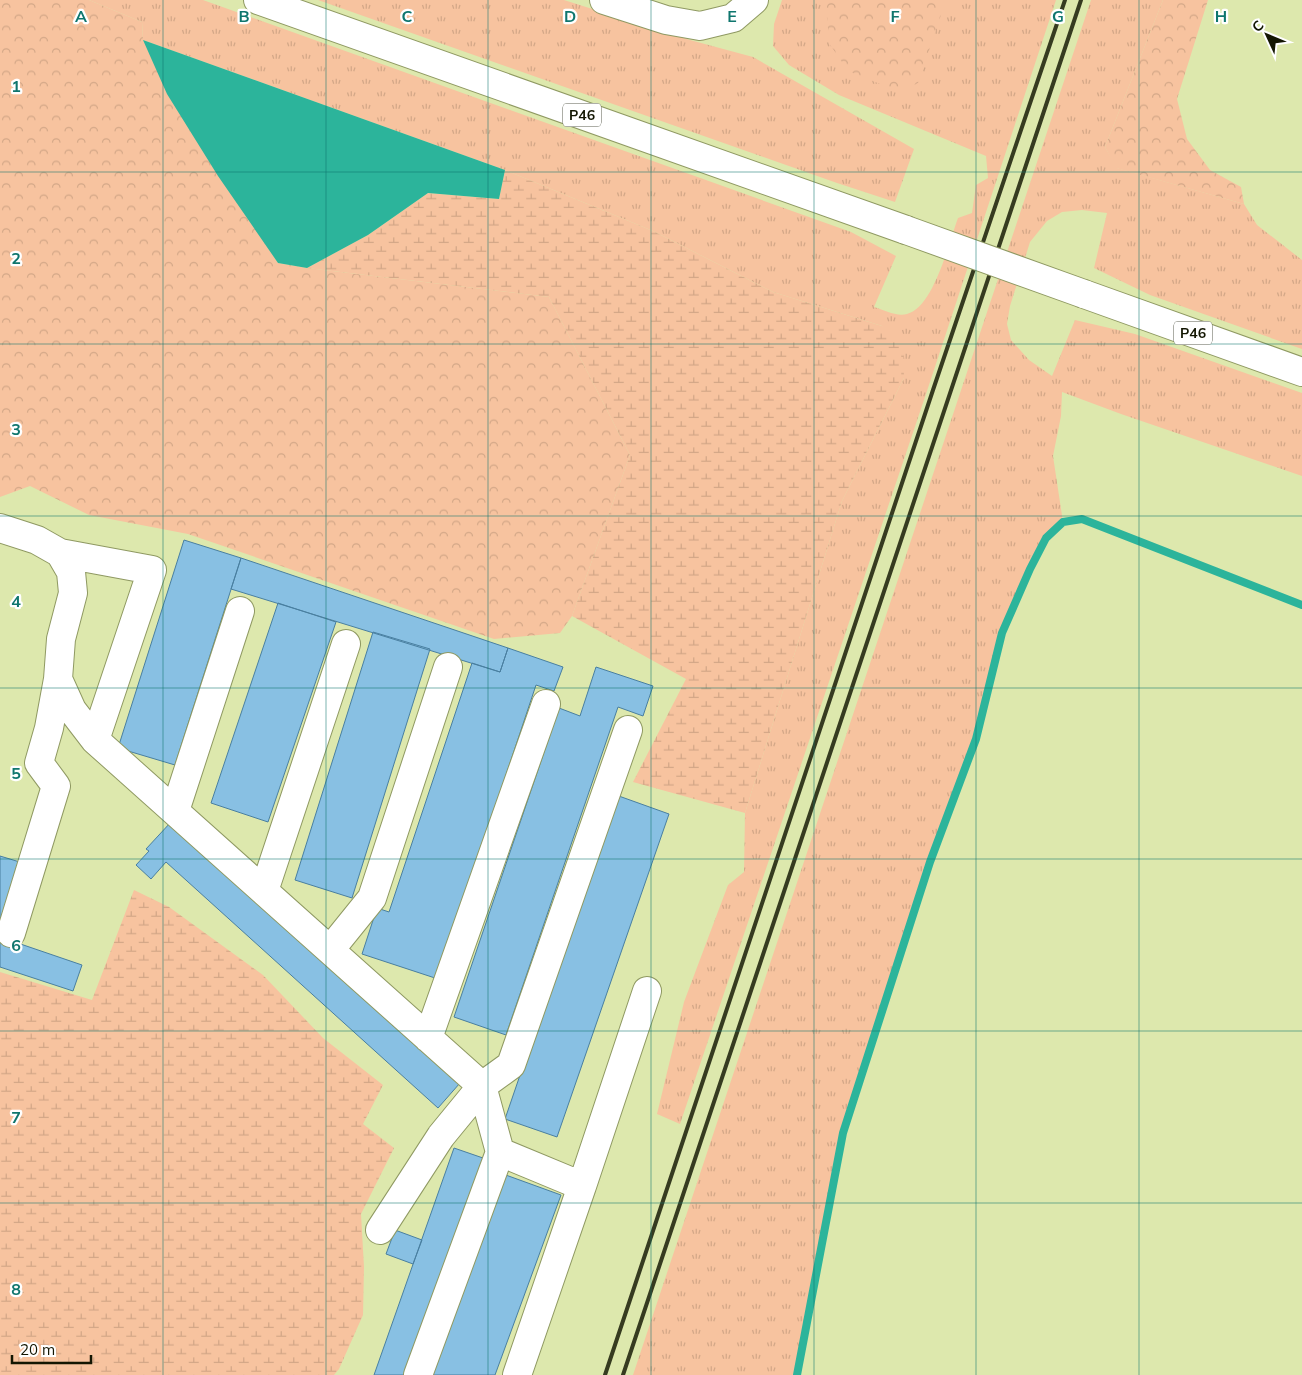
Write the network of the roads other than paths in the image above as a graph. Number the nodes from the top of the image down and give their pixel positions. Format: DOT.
graph roads {
  1 [pos="258,0"];
  2 [pos="604,0"];
  3 [pos="754,0"];
  4 [pos="1302,372"];
  5 [pos="0,528"];
  6 [pos="60,552"];
  7 [pos="240,611"];
  8 [pos="346,644"];
  9 [pos="448,667"];
  10 [pos="58,679"];
  11 [pos="546,704"];
  12 [pos="628,730"];
  13 [pos="96,740"];
  14 [pos="175,811"];
  15 [pos="264,891"];
  16 [pos="11,933"];
  17 [pos="330,950"];
  18 [pos="647,991"];
  19 [pos="428,1038"];
  20 [pos="482,1086"];
  21 [pos="500,1152"];
  22 [pos="582,1186"];
  23 [pos="380,1230"];
  24 [pos="418,1375"];
  25 [pos="517,1375"];
  1 -- 4 [label="main road, Р46, bridge"];
  2 -- 3 [label="main road"];
  5 -- 6 [label="main road"];
  6 -- 10 [label="main road"];
  6 -- 13 [label="main road"];
  7 -- 14 [label="main road"];
  8 -- 15 [label="main road"];
  9 -- 17 [label="main road"];
  10 -- 13 [label="main road"];
  10 -- 16 [label="main road"];
  11 -- 19 [label="main road"];
  12 -- 20 [label="main road"];
  13 -- 14 [label="main road"];
  14 -- 15 [label="main road"];
  15 -- 17 [label="main road"];
  17 -- 19 [label="main road"];
  18 -- 22 [label="main road"];
  19 -- 20 [label="main road"];
  20 -- 21 [label="main road"];
  20 -- 23 [label="main road"];
  21 -- 22 [label="main road"];
  21 -- 24 [label="main road"];
  22 -- 25 [label="main road"];
}
